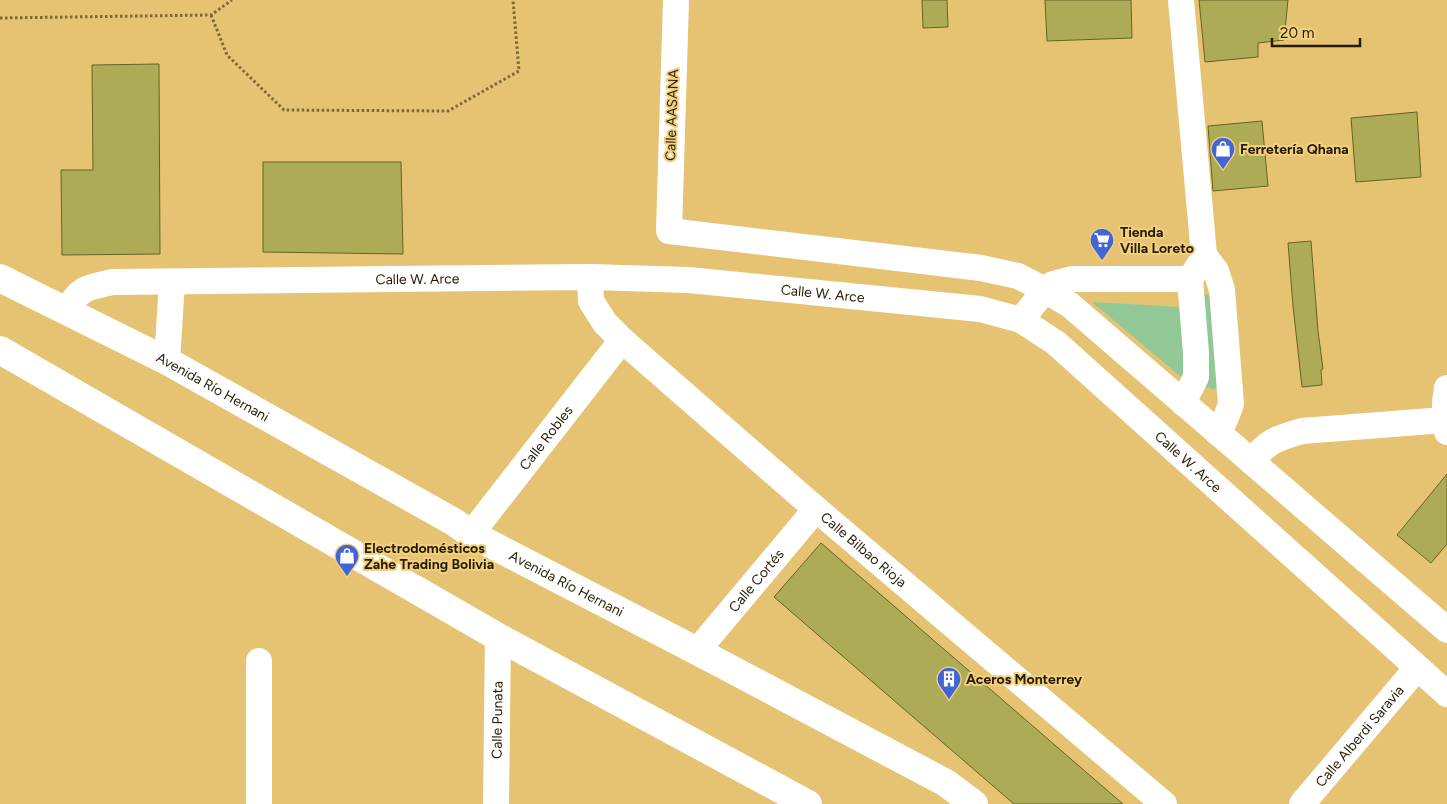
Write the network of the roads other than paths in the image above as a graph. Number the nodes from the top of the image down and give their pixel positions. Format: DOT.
graph roads {
  1 [pos="676,0"];
  2 [pos="1181,0"];
  3 [pos="1204,255"];
  4 [pos="590,277"];
  5 [pos="0,278"];
  6 [pos="1190,279"];
  7 [pos="172,282"];
  8 [pos="1045,290"];
  9 [pos="67,311"];
  10 [pos="1021,320"];
  11 [pos="622,340"];
  12 [pos="0,350"];
  13 [pos="167,361"];
  14 [pos="1447,388"];
  15 [pos="1184,403"];
  16 [pos="1446,426"];
  17 [pos="1217,432"];
  18 [pos="1251,461"];
  19 [pos="816,509"];
  20 [pos="471,534"];
  21 [pos="1447,630"];
  22 [pos="498,638"];
  23 [pos="697,651"];
  24 [pos="259,661"];
  25 [pos="1417,668"];
  26 [pos="1447,694"];
  27 [pos="259,804"];
  28 [pos="496,804"];
  29 [pos="808,804"];
  30 [pos="974,804"];
  31 [pos="1164,804"];
  32 [pos="1302,804"];
  1 -- 8 [label="street, Calle AASANA"];
  2 -- 3 [label="street"];
  3 -- 6 [label="street"];
  3 -- 17 [label="street"];
  4 -- 7 [label="street, Calle W. Arce"];
  4 -- 10 [label="street, Calle W. Arce"];
  4 -- 11 [label="street, Calle Bilbao Rioja"];
  5 -- 9 [label="street, Avenida Río Hernani"];
  6 -- 8 [label="street"];
  6 -- 15 [label="street"];
  7 -- 9 [label="street, Calle W. Arce"];
  7 -- 13 [label="street"];
  8 -- 10 [label="street"];
  8 -- 15 [label="street"];
  9 -- 13 [label="street, Avenida Río Hernani"];
  10 -- 25 [label="street, Calle W. Arce"];
  11 -- 19 [label="street, Calle Bilbao Rioja"];
  11 -- 20 [label="street, Calle Robles"];
  12 -- 22 [label="street"];
  13 -- 20 [label="street, Avenida Río Hernani"];
  14 -- 16 [label="street"];
  15 -- 17 [label="street"];
  16 -- 18 [label="street"];
  17 -- 18 [label="street"];
  18 -- 21 [label="street"];
  19 -- 23 [label="street, Calle Cortés"];
  19 -- 31 [label="street, Calle Bilbao Rioja"];
  20 -- 23 [label="street, Avenida Río Hernani"];
  22 -- 28 [label="street, Calle Punata"];
  22 -- 29 [label="street"];
  23 -- 30 [label="street, Avenida Río Hernani"];
  24 -- 27 [label="street"];
  25 -- 26 [label="street, Calle W. Arce"];
  25 -- 32 [label="street, Calle Alberdi Saravia"];
}
